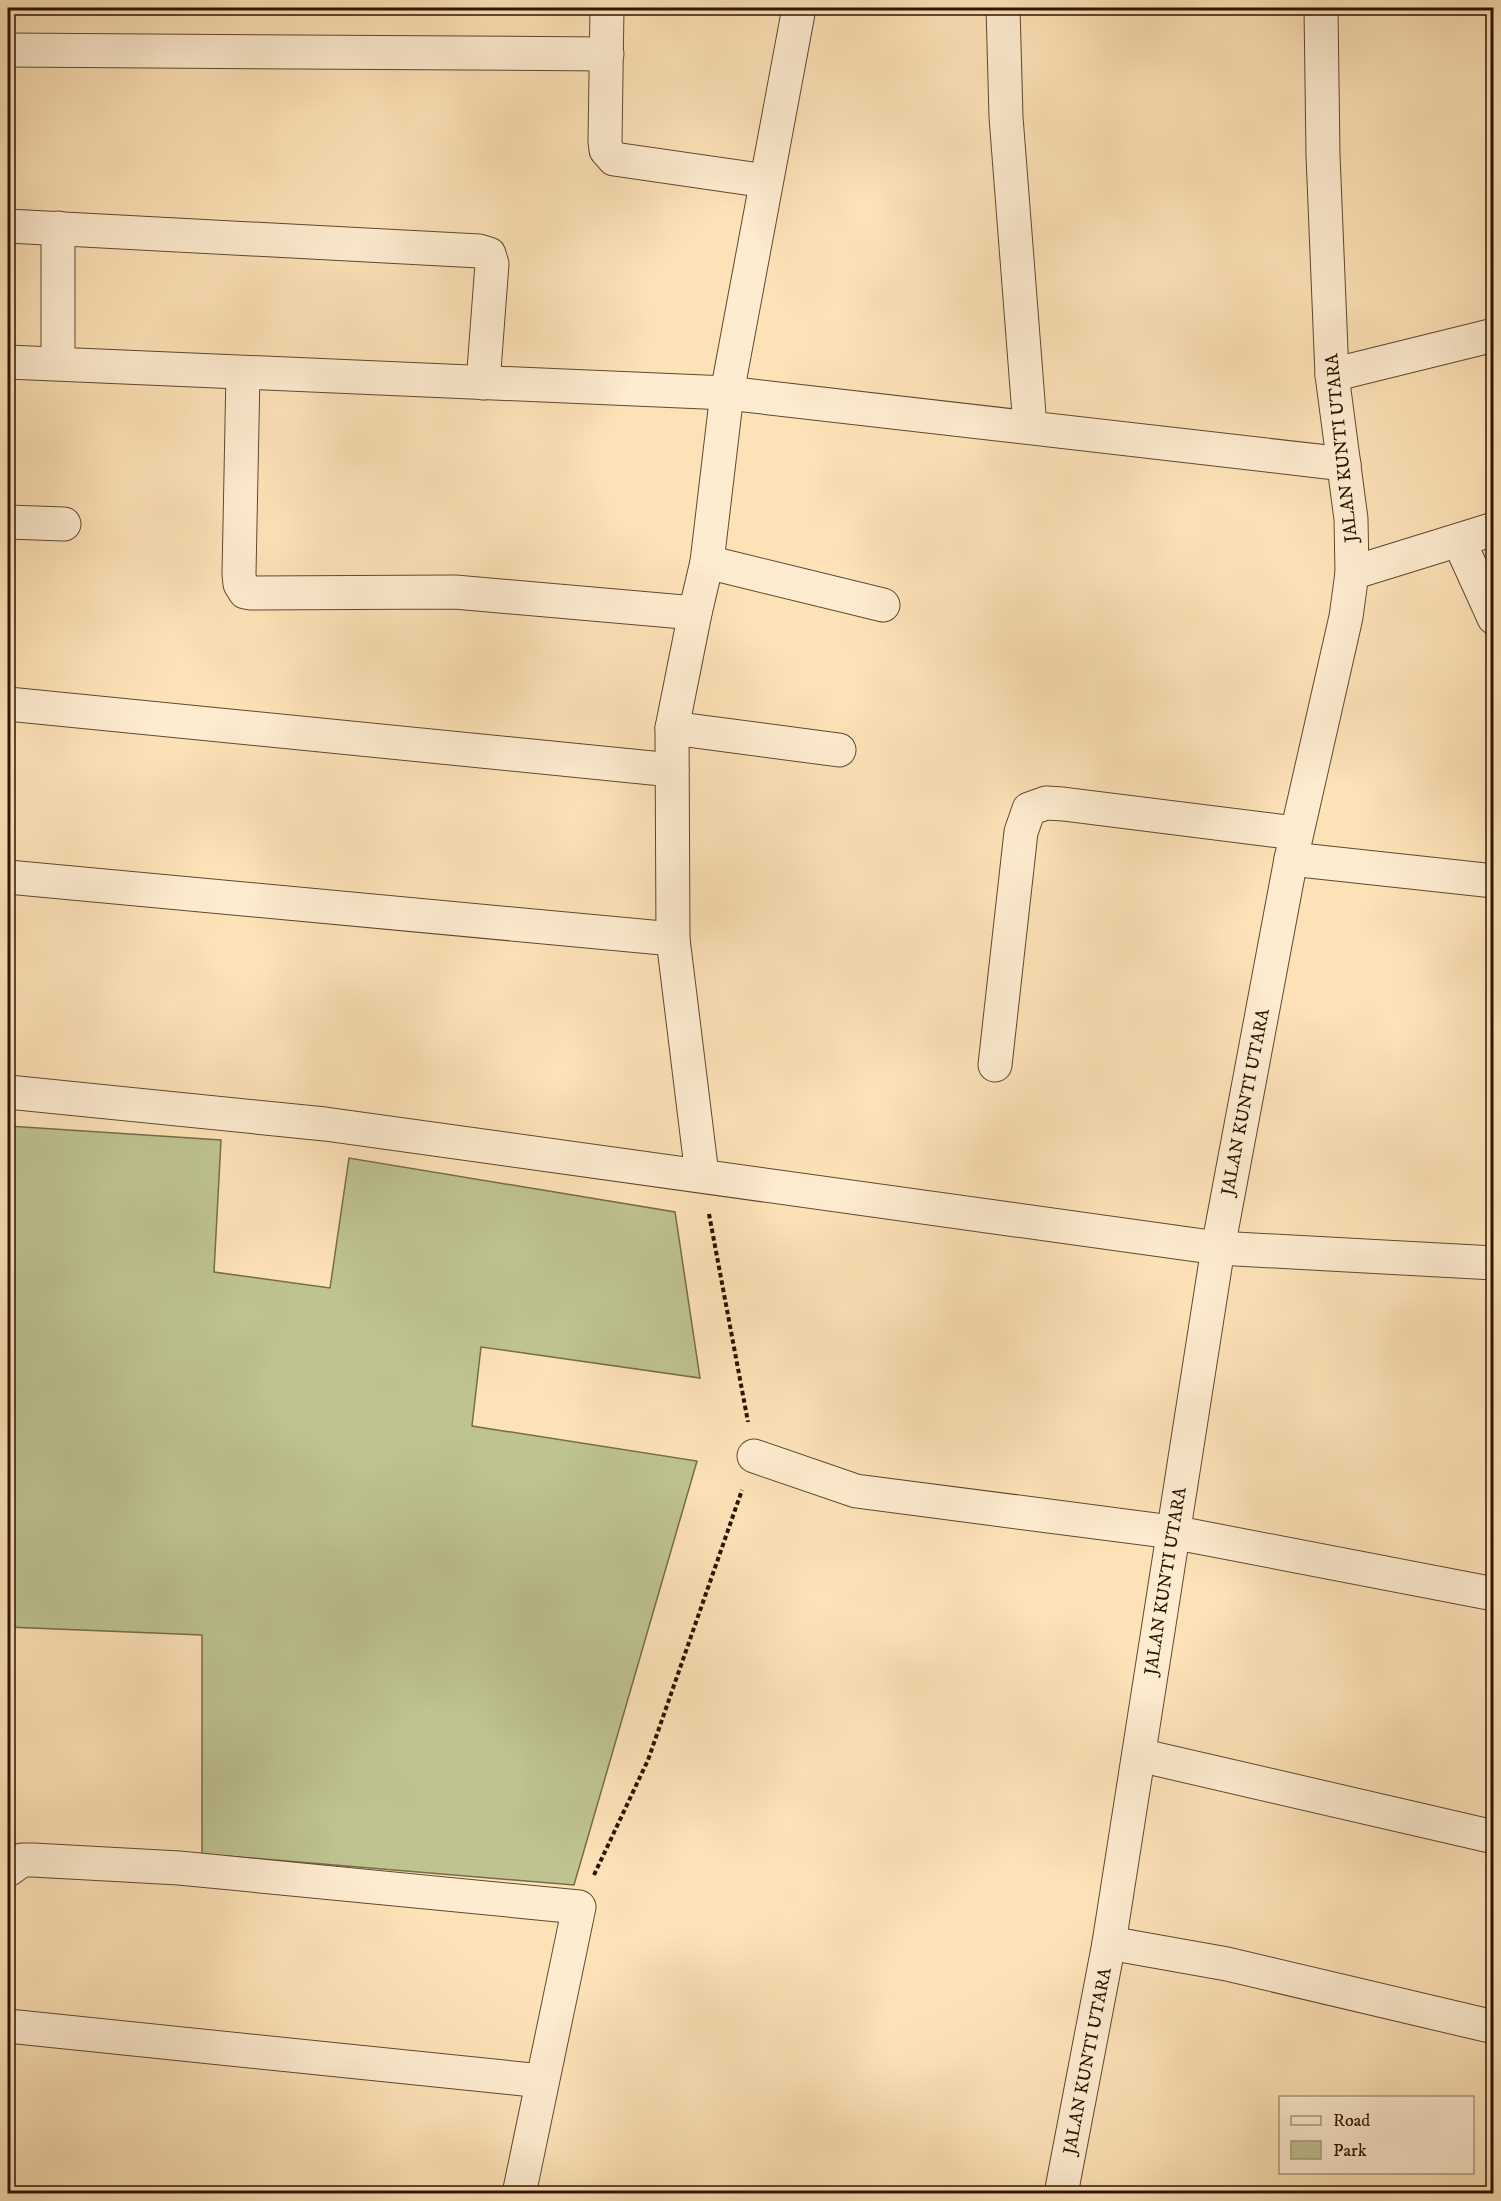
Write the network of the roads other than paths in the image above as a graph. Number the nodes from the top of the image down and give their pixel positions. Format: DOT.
graph roads {
  1 [pos="607,8"];
  2 [pos="799,8"];
  3 [pos="1003,8"];
  4 [pos="1321,8"];
  5 [pos="8,50"];
  6 [pos="607,54"];
  7 [pos="766,181"];
  8 [pos="8,226"];
  9 [pos="58,228"];
  10 [pos="1494,335"];
  11 [pos="8,362"];
  12 [pos="58,363"];
  13 [pos="243,373"];
  14 [pos="1332,375"];
  15 [pos="483,383"];
  16 [pos="727,393"];
  17 [pos="1030,427"];
  18 [pos="1344,464"];
  19 [pos="8,522"];
  20 [pos="64,524"];
  21 [pos="1494,529"];
  22 [pos="1459,541"];
  23 [pos="707,562"];
  24 [pos="1352,573"];
  25 [pos="883,605"];
  26 [pos="695,613"];
  27 [pos="1494,618"];
  28 [pos="8,704"];
  29 [pos="672,728"];
  30 [pos="839,750"];
  31 [pos="672,770"];
  32 [pos="1294,846"];
  33 [pos="8,878"];
  34 [pos="1494,881"];
  35 [pos="673,939"];
  36 [pos="995,1065"];
  37 [pos="8,1092"];
  38 [pos="702,1175"];
  39 [pos="1218,1248"];
  40 [pos="1494,1263"];
  41 [pos="754,1456"];
  42 [pos="1172,1532"];
  43 [pos="1494,1594"];
  44 [pos="1139,1755"];
  45 [pos="1494,1837"];
  46 [pos="8,1870"];
  47 [pos="1109,1943"];
  48 [pos="8,2026"];
  49 [pos="1494,2027"];
  50 [pos="542,2081"];
  51 [pos="519,2193"];
  52 [pos="1061,2193"];
  1 -- 6 [label="street"];
  2 -- 7 [label="street"];
  3 -- 17 [label="street"];
  4 -- 14 [label="street, JALAN KUNTI UTARA"];
  5 -- 6 [label="street"];
  6 -- 7 [label="street"];
  7 -- 16 [label="street"];
  8 -- 9 [label="street"];
  9 -- 12 [label="street"];
  9 -- 15 [label="street"];
  10 -- 14 [label="street"];
  11 -- 12 [label="street"];
  12 -- 13 [label="street"];
  13 -- 15 [label="street"];
  13 -- 26 [label="street"];
  14 -- 18 [label="street, JALAN KUNTI UTARA"];
  15 -- 16 [label="street"];
  16 -- 17 [label="street"];
  16 -- 23 [label="street"];
  17 -- 18 [label="street"];
  18 -- 24 [label="street, JALAN KUNTI UTARA"];
  19 -- 20 [label="street"];
  21 -- 22 [label="street"];
  22 -- 24 [label="street"];
  22 -- 27 [label="street"];
  23 -- 25 [label="street"];
  23 -- 26 [label="street"];
  24 -- 32 [label="street, JALAN KUNTI UTARA"];
  26 -- 29 [label="street"];
  28 -- 31 [label="street"];
  29 -- 30 [label="street"];
  29 -- 31 [label="street"];
  31 -- 35 [label="street"];
  32 -- 34 [label="street"];
  32 -- 36 [label="street"];
  32 -- 39 [label="street, JALAN KUNTI UTARA"];
  33 -- 35 [label="street"];
  35 -- 38 [label="street"];
  37 -- 38 [label="street"];
  38 -- 39 [label="street"];
  39 -- 40 [label="street"];
  39 -- 42 [label="street, JALAN KUNTI UTARA"];
  41 -- 42 [label="street"];
  42 -- 43 [label="street"];
  42 -- 44 [label="street, JALAN KUNTI UTARA"];
  44 -- 45 [label="street"];
  44 -- 47 [label="street, JALAN KUNTI UTARA"];
  46 -- 50 [label="street"];
  47 -- 49 [label="street"];
  47 -- 52 [label="street, JALAN KUNTI UTARA"];
  48 -- 50 [label="street"];
  50 -- 51 [label="street"];
}
